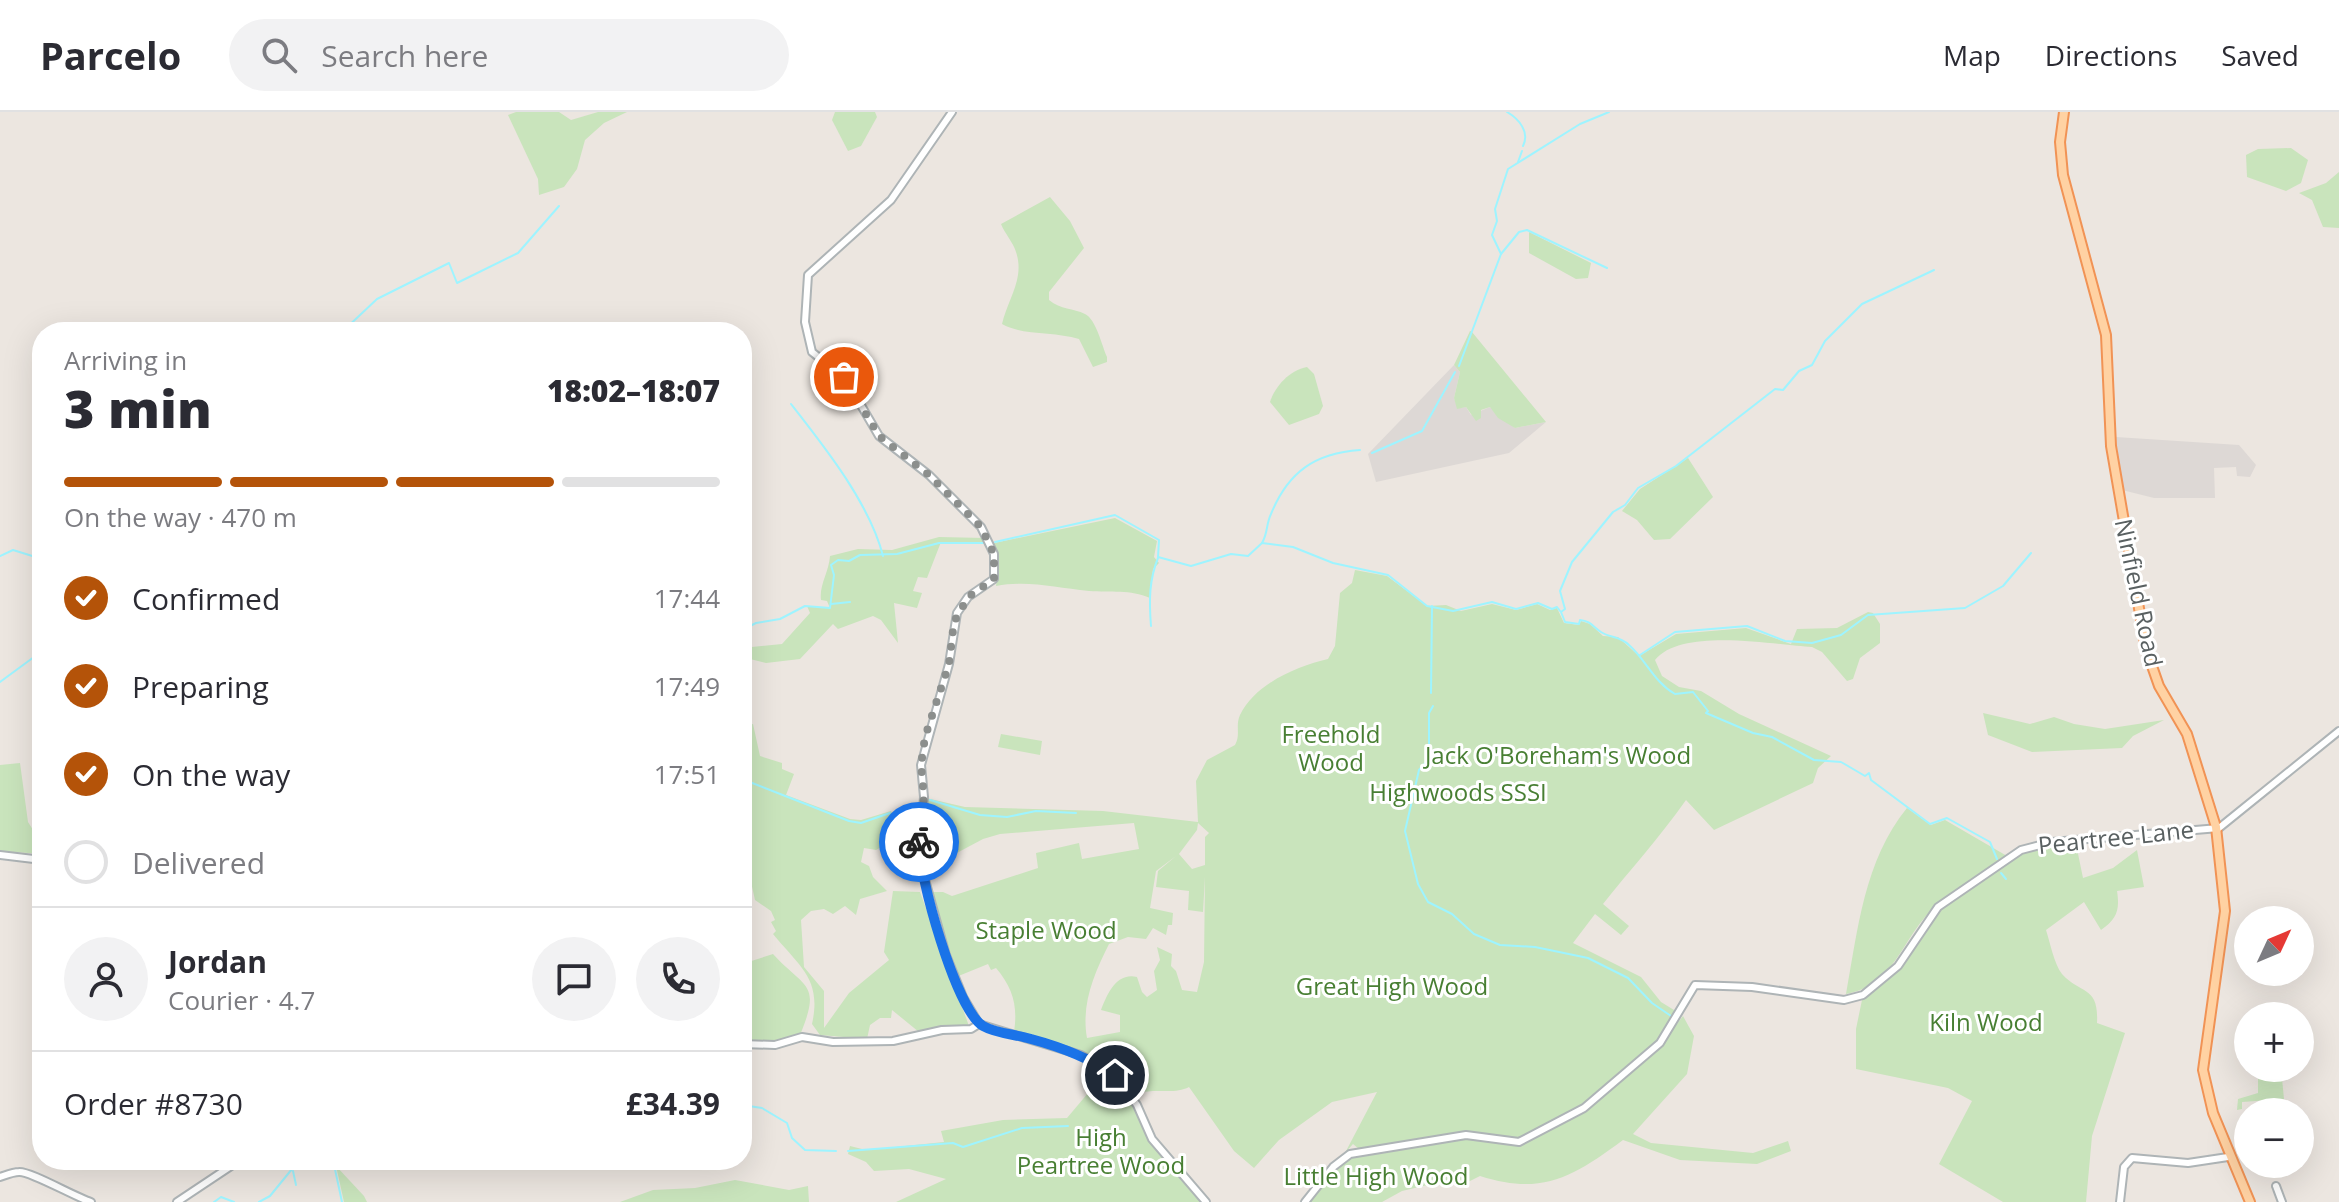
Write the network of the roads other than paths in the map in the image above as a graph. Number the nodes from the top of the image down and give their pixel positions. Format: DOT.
graph roads {
  1 [pos="952,112"];
  2 [pos="2064,112"];
  3 [pos="2339,731"];
  4 [pos="2216,827"];
  5 [pos="0,855"];
  6 [pos="32,859"];
  7 [pos="979,1024"];
  8 [pos="752,1044"];
  9 [pos="2228,1157"];
  10 [pos="2171,1163"];
  11 [pos="225,1170"];
  12 [pos="2170,1172"];
  13 [pos="0,1177"];
  14 [pos="2276,1186"];
  15 [pos="91,1202"];
  16 [pos="177,1202"];
  17 [pos="1206,1202"];
  18 [pos="1305,1202"];
  19 [pos="2120,1202"];
  20 [pos="2250,1202"];
  21 [pos="2282,1202"];
  1 -- 7 [label="street"];
  2 -- 4 [label="main road, Ninfield Road"];
  3 -- 4 [label="street"];
  4 -- 18 [label="street, Peartree Lane"];
  4 -- 20 [label="main road, Ninfield Road"];
  5 -- 6 [label="street"];
  7 -- 8 [label="street"];
  7 -- 17 [label="street"];
  9 -- 10 [label="street"];
  10 -- 12 [label="street"];
  10 -- 19 [label="street"];
  11 -- 16 [label="street"];
  13 -- 15 [label="street"];
  14 -- 21 [label="street"];
}
